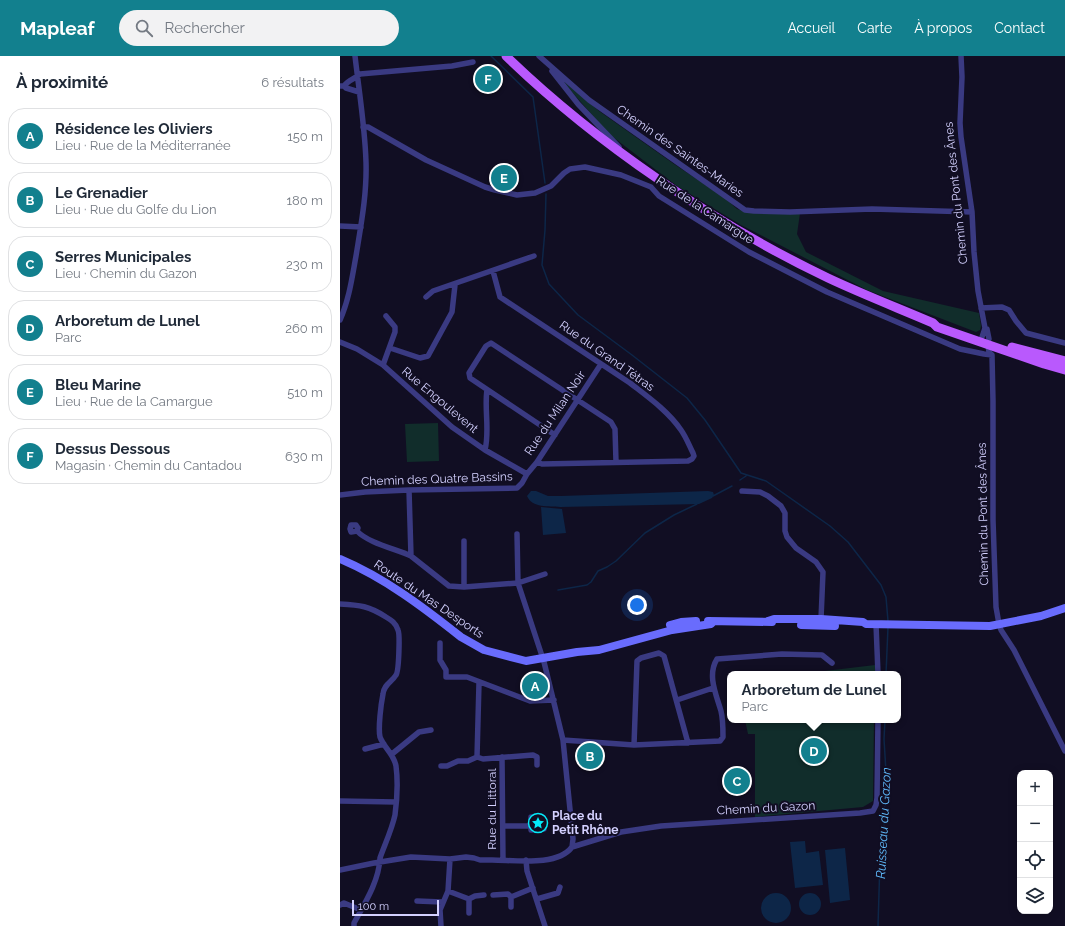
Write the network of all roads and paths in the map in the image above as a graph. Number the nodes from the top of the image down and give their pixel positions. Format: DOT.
graph roads {
  1 [pos="355,56"];
  2 [pos="506,56"];
  3 [pos="961,56"];
  4 [pos="541,58"];
  5 [pos="473,62"];
  6 [pos="357,76"];
  7 [pos="342,86"];
  8 [pos="359,92"];
  9 [pos="363,127"];
  10 [pos="636,162"];
  11 [pos="972,212"];
  12 [pos="340,226"];
  13 [pos="361,227"];
  14 [pos="534,256"];
  15 [pos="493,271"];
  16 [pos="455,285"];
  17 [pos="426,297"];
  18 [pos="981,308"];
  19 [pos="386,316"];
  20 [pos="340,320"];
  21 [pos="340,342"];
  22 [pos="1065,343"];
  23 [pos="990,344"];
  24 [pos="390,348"];
  25 [pos="1065,361"];
  26 [pos="601,364"];
  27 [pos="382,365"];
  28 [pos="1065,370"];
  29 [pos="487,390"];
  30 [pos="578,400"];
  31 [pos="555,434"];
  32 [pos="485,450"];
  33 [pos="537,462"];
  34 [pos="616,462"];
  35 [pos="527,474"];
  36 [pos="409,490"];
  37 [pos="742,491"];
  38 [pos="340,495"];
  39 [pos="357,531"];
  40 [pos="517,534"];
  41 [pos="464,541"];
  42 [pos="411,556"];
  43 [pos="340,558"];
  44 [pos="545,574"];
  45 [pos="518,583"];
  46 [pos="464,587"];
  47 [pos="340,604"];
  48 [pos="1065,608"];
  49 [pos="821,622"];
  50 [pos="879,624"];
  51 [pos="999,624"];
  52 [pos="440,643"];
  53 [pos="543,658"];
  54 [pos="832,663"];
  55 [pos="878,671"];
  56 [pos="479,682"];
  57 [pos="713,688"];
  58 [pos="554,700"];
  59 [pos="677,700"];
  60 [pos="878,723"];
  61 [pos="431,730"];
  62 [pos="563,740"];
  63 [pos="688,743"];
  64 [pos="384,744"];
  65 [pos="634,745"];
  66 [pos="365,749"];
  67 [pos="1065,751"];
  68 [pos="392,754"];
  69 [pos="477,757"];
  70 [pos="502,758"];
  71 [pos="538,764"];
  72 [pos="441,766"];
  73 [pos="340,801"];
  74 [pos="396,802"];
  75 [pos="503,826"];
  76 [pos="531,826"];
  77 [pos="572,847"];
  78 [pos="450,859"];
  79 [pos="503,860"];
  80 [pos="526,860"];
  81 [pos="380,862"];
  82 [pos="340,870"];
  83 [pos="560,887"];
  84 [pos="533,888"];
  85 [pos="448,891"];
  86 [pos="484,895"];
  87 [pos="493,895"];
  88 [pos="511,897"];
  89 [pos="469,899"];
  90 [pos="537,899"];
  91 [pos="417,902"];
  92 [pos="442,902"];
  93 [pos="340,905"];
  94 [pos="511,907"];
  95 [pos="361,910"];
  96 [pos="469,913"];
  97 [pos="354,926"];
  98 [pos="441,926"];
  99 [pos="545,926"];
  1 -- 6 [label="street"];
  2 -- 10 [label="main road"];
  3 -- 11 [label="street, Chemin du Pont des Ânes"];
  4 -- 10 [label="street"];
  4 -- 11 [label="street, Chemin des Saintes-Maries"];
  5 -- 6 [label="street"];
  6 -- 7 [label="street"];
  6 -- 8 [label="street"];
  7 -- 8 [label="street"];
  8 -- 9 [label="street"];
  9 -- 13 [label="street"];
  9 -- 23 [label="street, Rue de la Camargue"];
  10 -- 23 [label="main road"];
  11 -- 18 [label="street, Chemin du Pont des Ânes"];
  12 -- 13 [label="street"];
  13 -- 20 [label="street"];
  14 -- 15 [label="street"];
  15 -- 16 [label="street"];
  15 -- 26 [label="street, Rue du Grand Tétras"];
  16 -- 17 [label="street"];
  16 -- 24 [label="street"];
  18 -- 22 [label="street"];
  18 -- 23 [label="street, Chemin du Pont des Ânes"];
  19 -- 24 [label="street"];
  21 -- 27 [label="street, Rue Engoulevent"];
  23 -- 25 [label="main road"];
  23 -- 28 [label="main road"];
  23 -- 51 [label="street, Chemin du Pont des Ânes"];
  24 -- 27 [label="street"];
  26 -- 30 [label="street, Rue du Milan Noir"];
  26 -- 34 [label="street, Rue du Grand Tétras"];
  27 -- 32 [label="street, Rue Engoulevent"];
  29 -- 30 [label="street"];
  29 -- 31 [label="street"];
  29 -- 32 [label="street"];
  30 -- 31 [label="street, Rue du Milan Noir"];
  30 -- 34 [label="street"];
  31 -- 33 [label="street, Rue du Milan Noir"];
  32 -- 35 [label="street, Rue Engoulevent"];
  33 -- 34 [label="street, Rue du Grand Tétras"];
  33 -- 35 [label="street, Rue du Milan Noir"];
  35 -- 36 [label="street, Chemin des Quatre Bassins"];
  36 -- 38 [label="street, Chemin des Quatre Bassins"];
  36 -- 42 [label="street"];
  37 -- 49 [label="street"];
  39 -- 42 [label="street"];
  40 -- 45 [label="street"];
  41 -- 46 [label="street"];
  42 -- 46 [label="street"];
  43 -- 53 [label="street, Route du Mas Desports"];
  44 -- 45 [label="street"];
  45 -- 46 [label="street"];
  45 -- 53 [label="street"];
  47 -- 64 [label="street"];
  48 -- 51 [label="street, Route du Mas Desports"];
  49 -- 50 [label="street, Route du Mas Desports"];
  49 -- 53 [label="street, Route du Mas Desports"];
  50 -- 51 [label="street, Route du Mas Desports"];
  50 -- 55 [label="street"];
  51 -- 67 [label="street, Chemin du Pont des Ânes"];
  52 -- 56 [label="street"];
  53 -- 58 [label="street"];
  54 -- 57 [label="street"];
  56 -- 58 [label="street"];
  56 -- 69 [label="street"];
  57 -- 59 [label="street"];
  57 -- 63 [label="street"];
  58 -- 62 [label="street"];
  59 -- 63 [label="street"];
  59 -- 65 [label="street"];
  60 -- 77 [label="street, Chemin du Gazon"];
  61 -- 68 [label="street"];
  62 -- 65 [label="street"];
  62 -- 77 [label="street"];
  63 -- 65 [label="street"];
  64 -- 66 [label="street"];
  64 -- 68 [label="street"];
  68 -- 74 [label="street"];
  69 -- 70 [label="street"];
  69 -- 72 [label="street"];
  70 -- 71 [label="street"];
  70 -- 75 [label="street, Rue du Littoral"];
  73 -- 74 [label="street"];
  74 -- 81 [label="street"];
  75 -- 76 [label="street"];
  75 -- 79 [label="street, Rue du Littoral"];
  77 -- 80 [label="street"];
  78 -- 79 [label="street"];
  78 -- 81 [label="street"];
  78 -- 85 [label="street"];
  79 -- 80 [label="street"];
  80 -- 84 [label="street"];
  81 -- 82 [label="street"];
  81 -- 95 [label="street"];
  83 -- 90 [label="street"];
  84 -- 88 [label="street"];
  84 -- 90 [label="street"];
  85 -- 89 [label="street"];
  85 -- 92 [label="street"];
  86 -- 89 [label="street"];
  87 -- 88 [label="street"];
  88 -- 94 [label="street"];
  89 -- 96 [label="street"];
  90 -- 99 [label="street"];
  91 -- 92 [label="street"];
  92 -- 98 [label="street"];
  93 -- 95 [label="street"];
  95 -- 97 [label="street"];
}
